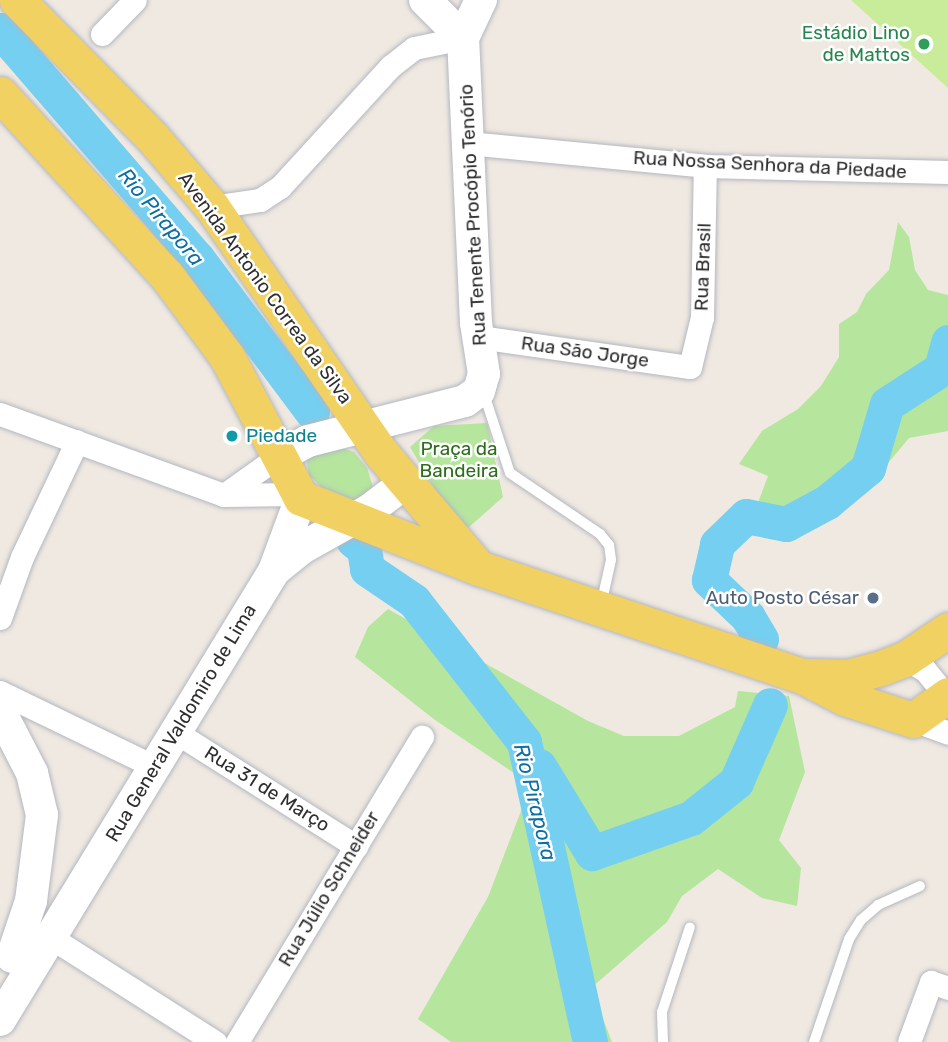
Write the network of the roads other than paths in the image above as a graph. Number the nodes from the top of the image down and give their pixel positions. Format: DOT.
graph roads {
  1 [pos="17,0"];
  2 [pos="135,0"];
  3 [pos="425,0"];
  4 [pos="481,0"];
  5 [pos="103,34"];
  6 [pos="463,38"];
  7 [pos="0,94"];
  8 [pos="468,143"];
  9 [pos="705,166"];
  10 [pos="948,172"];
  11 [pos="212,207"];
  12 [pos="480,337"];
  13 [pos="690,367"];
  14 [pos="480,388"];
  15 [pos="0,414"];
  16 [pos="365,427"];
  17 [pos="77,441"];
  18 [pos="276,458"];
  19 [pos="405,483"];
  20 [pos="224,495"];
  21 [pos="299,496"];
  22 [pos="353,520"];
  23 [pos="480,568"];
  24 [pos="274,571"];
  25 [pos="601,608"];
  26 [pos="0,618"];
  27 [pos="948,630"];
  28 [pos="905,659"];
  29 [pos="802,676"];
  30 [pos="0,692"];
  31 [pos="948,697"];
  32 [pos="0,711"];
  33 [pos="913,720"];
  34 [pos="177,733"];
  35 [pos="948,733"];
  36 [pos="422,737"];
  37 [pos="157,768"];
  38 [pos="356,846"];
  39 [pos="88,875"];
  40 [pos="920,886"];
  41 [pos="690,927"];
  42 [pos="50,937"];
  43 [pos="6,963"];
  44 [pos="940,985"];
  45 [pos="0,1020"];
  46 [pos="215,1042"];
  47 [pos="237,1042"];
  48 [pos="663,1042"];
  49 [pos="814,1042"];
  50 [pos="909,1042"];
  1 -- 11 [label="main road, Avenida Antonio Correa da Silva"];
  2 -- 5 [label="street"];
  3 -- 6 [label="main road"];
  4 -- 6 [label="main road"];
  6 -- 8 [label="main road, Rua Tenente Procópio Tenório"];
  6 -- 11 [label="street"];
  7 -- 18 [label="main road"];
  8 -- 9 [label="street, Rua Nossa Senhora da Piedade"];
  8 -- 12 [label="main road, Rua Tenente Procópio Tenório"];
  9 -- 10 [label="street, Rua Nossa Senhora da Piedade"];
  9 -- 13 [label="street, Rua Brasil"];
  11 -- 16 [label="main road, Avenida Antonio Correa da Silva"];
  12 -- 13 [label="street, Rua São Jorge"];
  12 -- 14 [label="main road, Rua Tenente Procópio Tenório"];
  14 -- 16 [label="main road"];
  14 -- 25 [label="lane"];
  15 -- 17 [label="street"];
  16 -- 18 [label="main road"];
  16 -- 19 [label="main road"];
  17 -- 20 [label="street"];
  17 -- 26 [label="street"];
  18 -- 20 [label="street"];
  18 -- 21 [label="main road"];
  19 -- 22 [label="main road, Rua General Valdomiro de Lima"];
  19 -- 23 [label="main road"];
  20 -- 21 [label="street"];
  21 -- 22 [label="main road"];
  21 -- 24 [label="main road, Rua General Valdomiro de Lima"];
  22 -- 23 [label="main road"];
  22 -- 24 [label="main road, Rua General Valdomiro de Lima"];
  23 -- 25 [label="main road"];
  24 -- 34 [label="main road, Rua General Valdomiro de Lima"];
  25 -- 29 [label="main road"];
  27 -- 28 [label="main road"];
  28 -- 29 [label="main road"];
  28 -- 31 [label="street"];
  29 -- 33 [label="main road"];
  30 -- 37 [label="street"];
  31 -- 33 [label="main road"];
  32 -- 43 [label="main road"];
  33 -- 35 [label="street"];
  34 -- 37 [label="main road, Rua General Valdomiro de Lima"];
  34 -- 38 [label="street, Rua 31 de Março"];
  36 -- 38 [label="street, Rua Júlio Schneider"];
  37 -- 39 [label="main road, Rua General Valdomiro de Lima"];
  38 -- 47 [label="street, Rua Júlio Schneider"];
  39 -- 42 [label="main road"];
  39 -- 43 [label="main road"];
  40 -- 49 [label="lane"];
  41 -- 48 [label="lane"];
  42 -- 45 [label="main road"];
  42 -- 46 [label="street"];
  44 -- 50 [label="street"];
}
